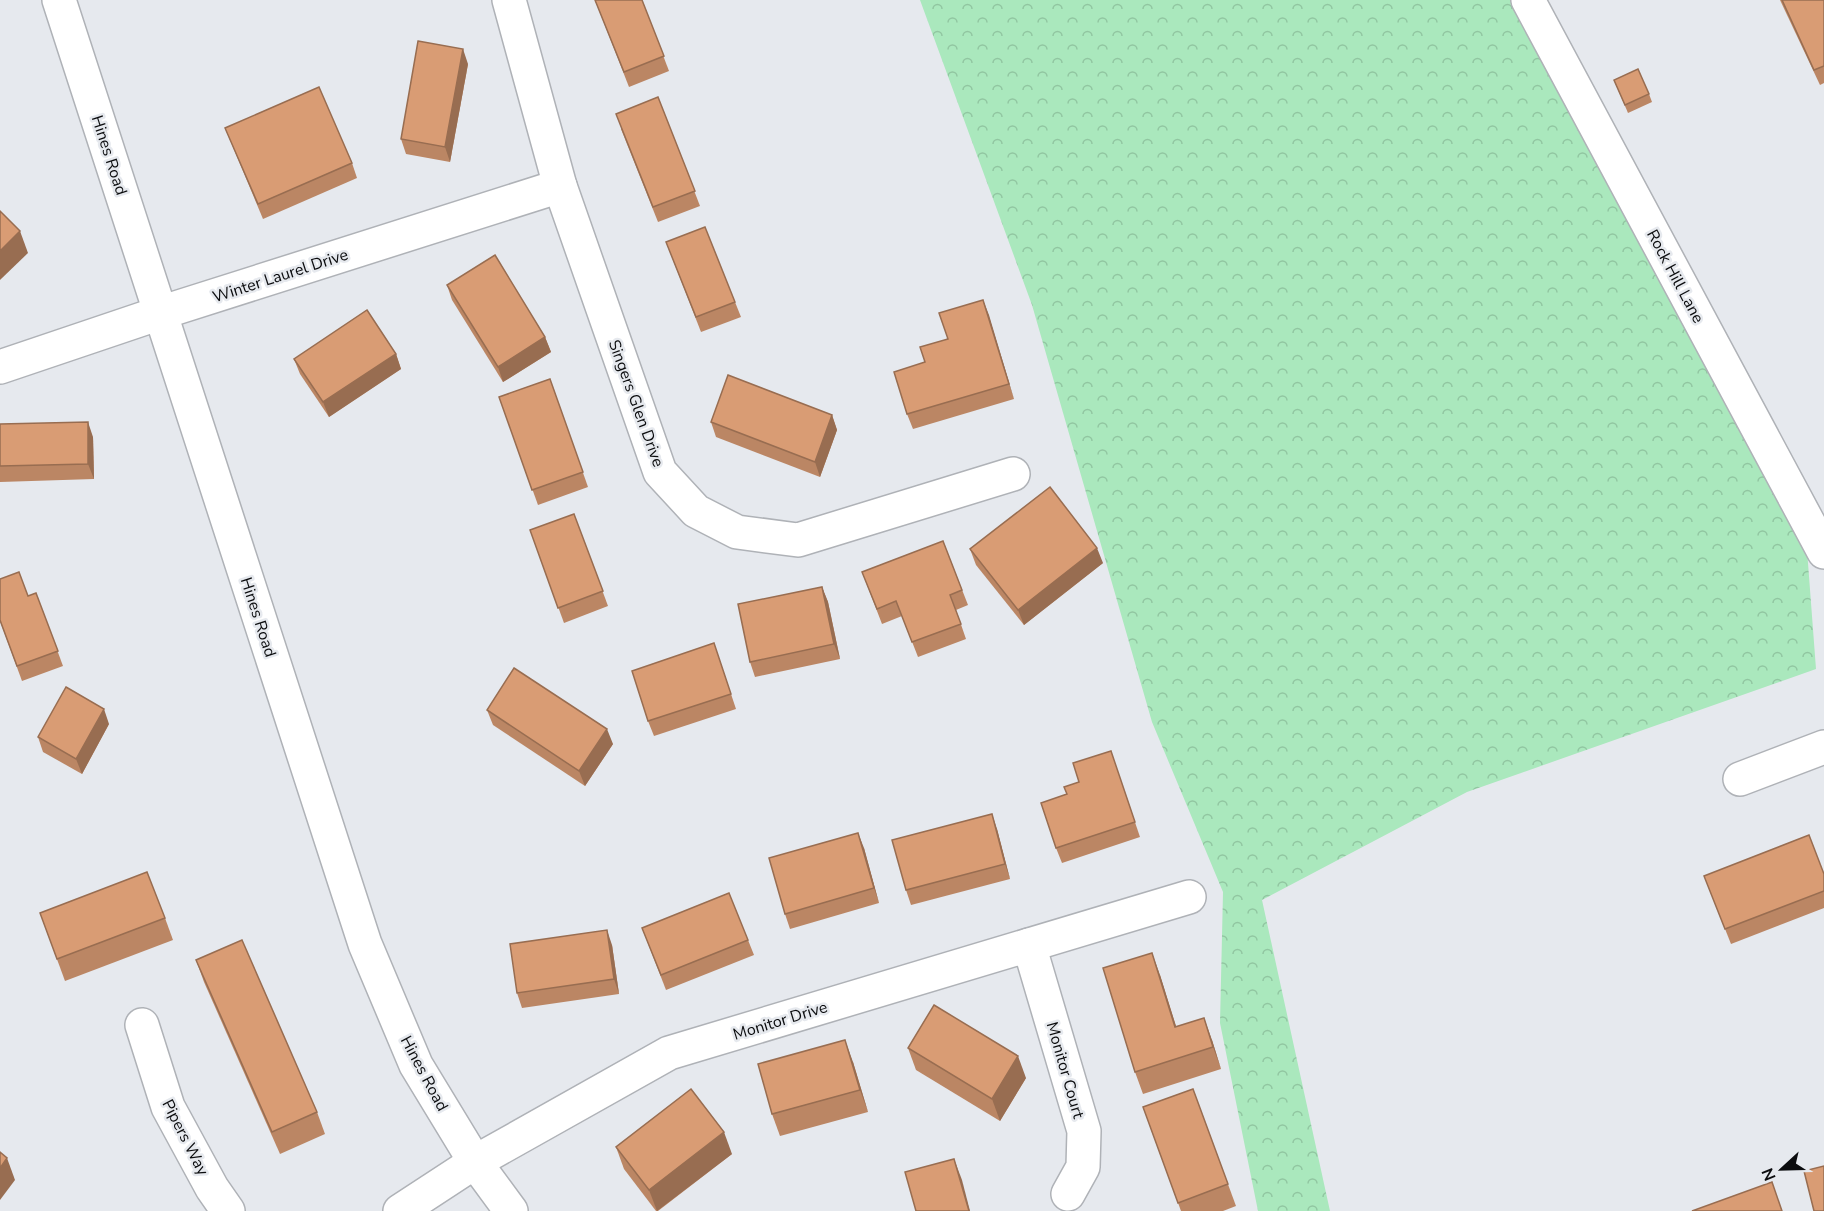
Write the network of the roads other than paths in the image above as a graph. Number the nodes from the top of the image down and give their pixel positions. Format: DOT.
graph roads {
  1 [pos="59,0"];
  2 [pos="509,0"];
  3 [pos="1528,0"];
  4 [pos="560,186"];
  5 [pos="160,313"];
  6 [pos="0,367"];
  7 [pos="1013,474"];
  8 [pos="1824,552"];
  9 [pos="1824,747"];
  10 [pos="1740,778"];
  11 [pos="1189,897"];
  12 [pos="1029,945"];
  13 [pos="142,1024"];
  14 [pos="475,1162"];
  15 [pos="1068,1194"];
  16 [pos="228,1211"];
  17 [pos="400,1211"];
  18 [pos="511,1211"];
  1 -- 5 [label="street, Hines Road"];
  2 -- 4 [label="street, Singers Glen Drive"];
  3 -- 8 [label="street, Rock Hill Lane"];
  4 -- 5 [label="street, Winter Laurel Drive"];
  4 -- 7 [label="street, Singers Glen Drive"];
  5 -- 6 [label="street, Winter Laurel Drive"];
  5 -- 14 [label="street, Hines Road"];
  9 -- 10 [label="street"];
  11 -- 12 [label="street, Monitor Drive"];
  12 -- 14 [label="street, Monitor Drive"];
  12 -- 15 [label="street, Monitor Court"];
  13 -- 16 [label="street, Pipers Way"];
  14 -- 17 [label="street, Monitor Drive"];
  14 -- 18 [label="street, Hines Road"];
}
